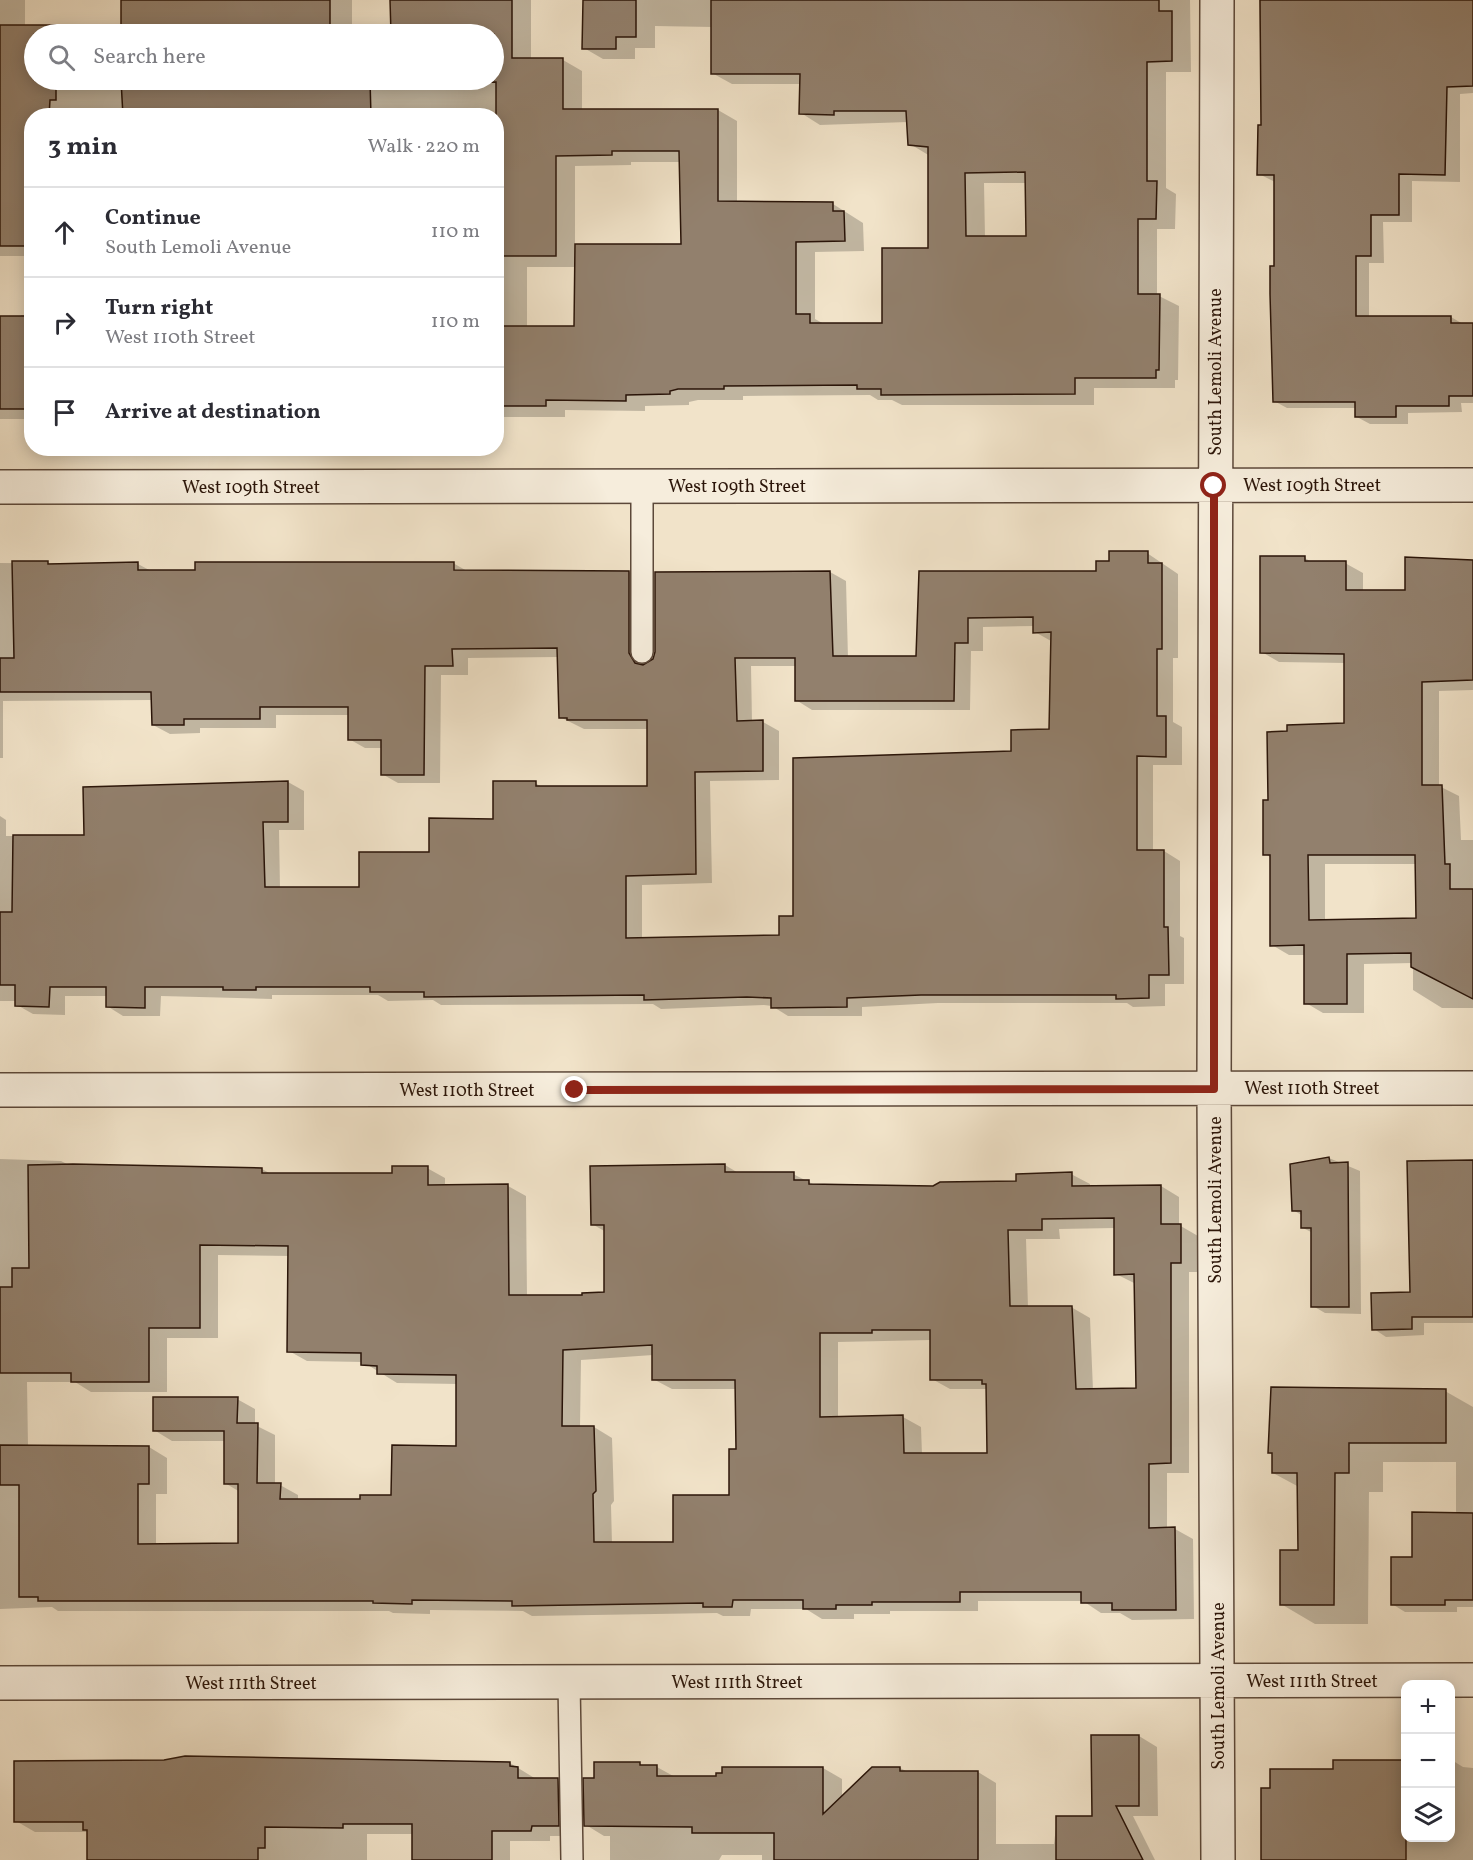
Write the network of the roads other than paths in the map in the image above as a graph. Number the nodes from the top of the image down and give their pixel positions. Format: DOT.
graph roads {
  1 [pos="1217,0"];
  2 [pos="1473,485"];
  3 [pos="642,486"];
  4 [pos="1214,486"];
  5 [pos="0,487"];
  6 [pos="642,652"];
  7 [pos="1473,1088"];
  8 [pos="1214,1089"];
  9 [pos="0,1090"];
  10 [pos="1473,1680"];
  11 [pos="1219,1681"];
  12 [pos="569,1682"];
  13 [pos="0,1683"];
  14 [pos="572,1860"];
  15 [pos="1218,1860"];
  1 -- 4 [label="street, South Lemoli Avenue"];
  2 -- 4 [label="street, West 109th Street"];
  3 -- 4 [label="street, West 109th Street"];
  3 -- 5 [label="street, West 109th Street"];
  3 -- 6 [label="lane"];
  4 -- 8 [label="street, South Lemoli Avenue"];
  7 -- 8 [label="street, West 110th Street"];
  8 -- 9 [label="street, West 110th Street"];
  8 -- 11 [label="street, South Lemoli Avenue"];
  10 -- 11 [label="street, West 111th Street"];
  11 -- 12 [label="street, West 111th Street"];
  11 -- 15 [label="street, South Lemoli Avenue"];
  12 -- 13 [label="street, West 111th Street"];
  12 -- 14 [label="lane"];
}
